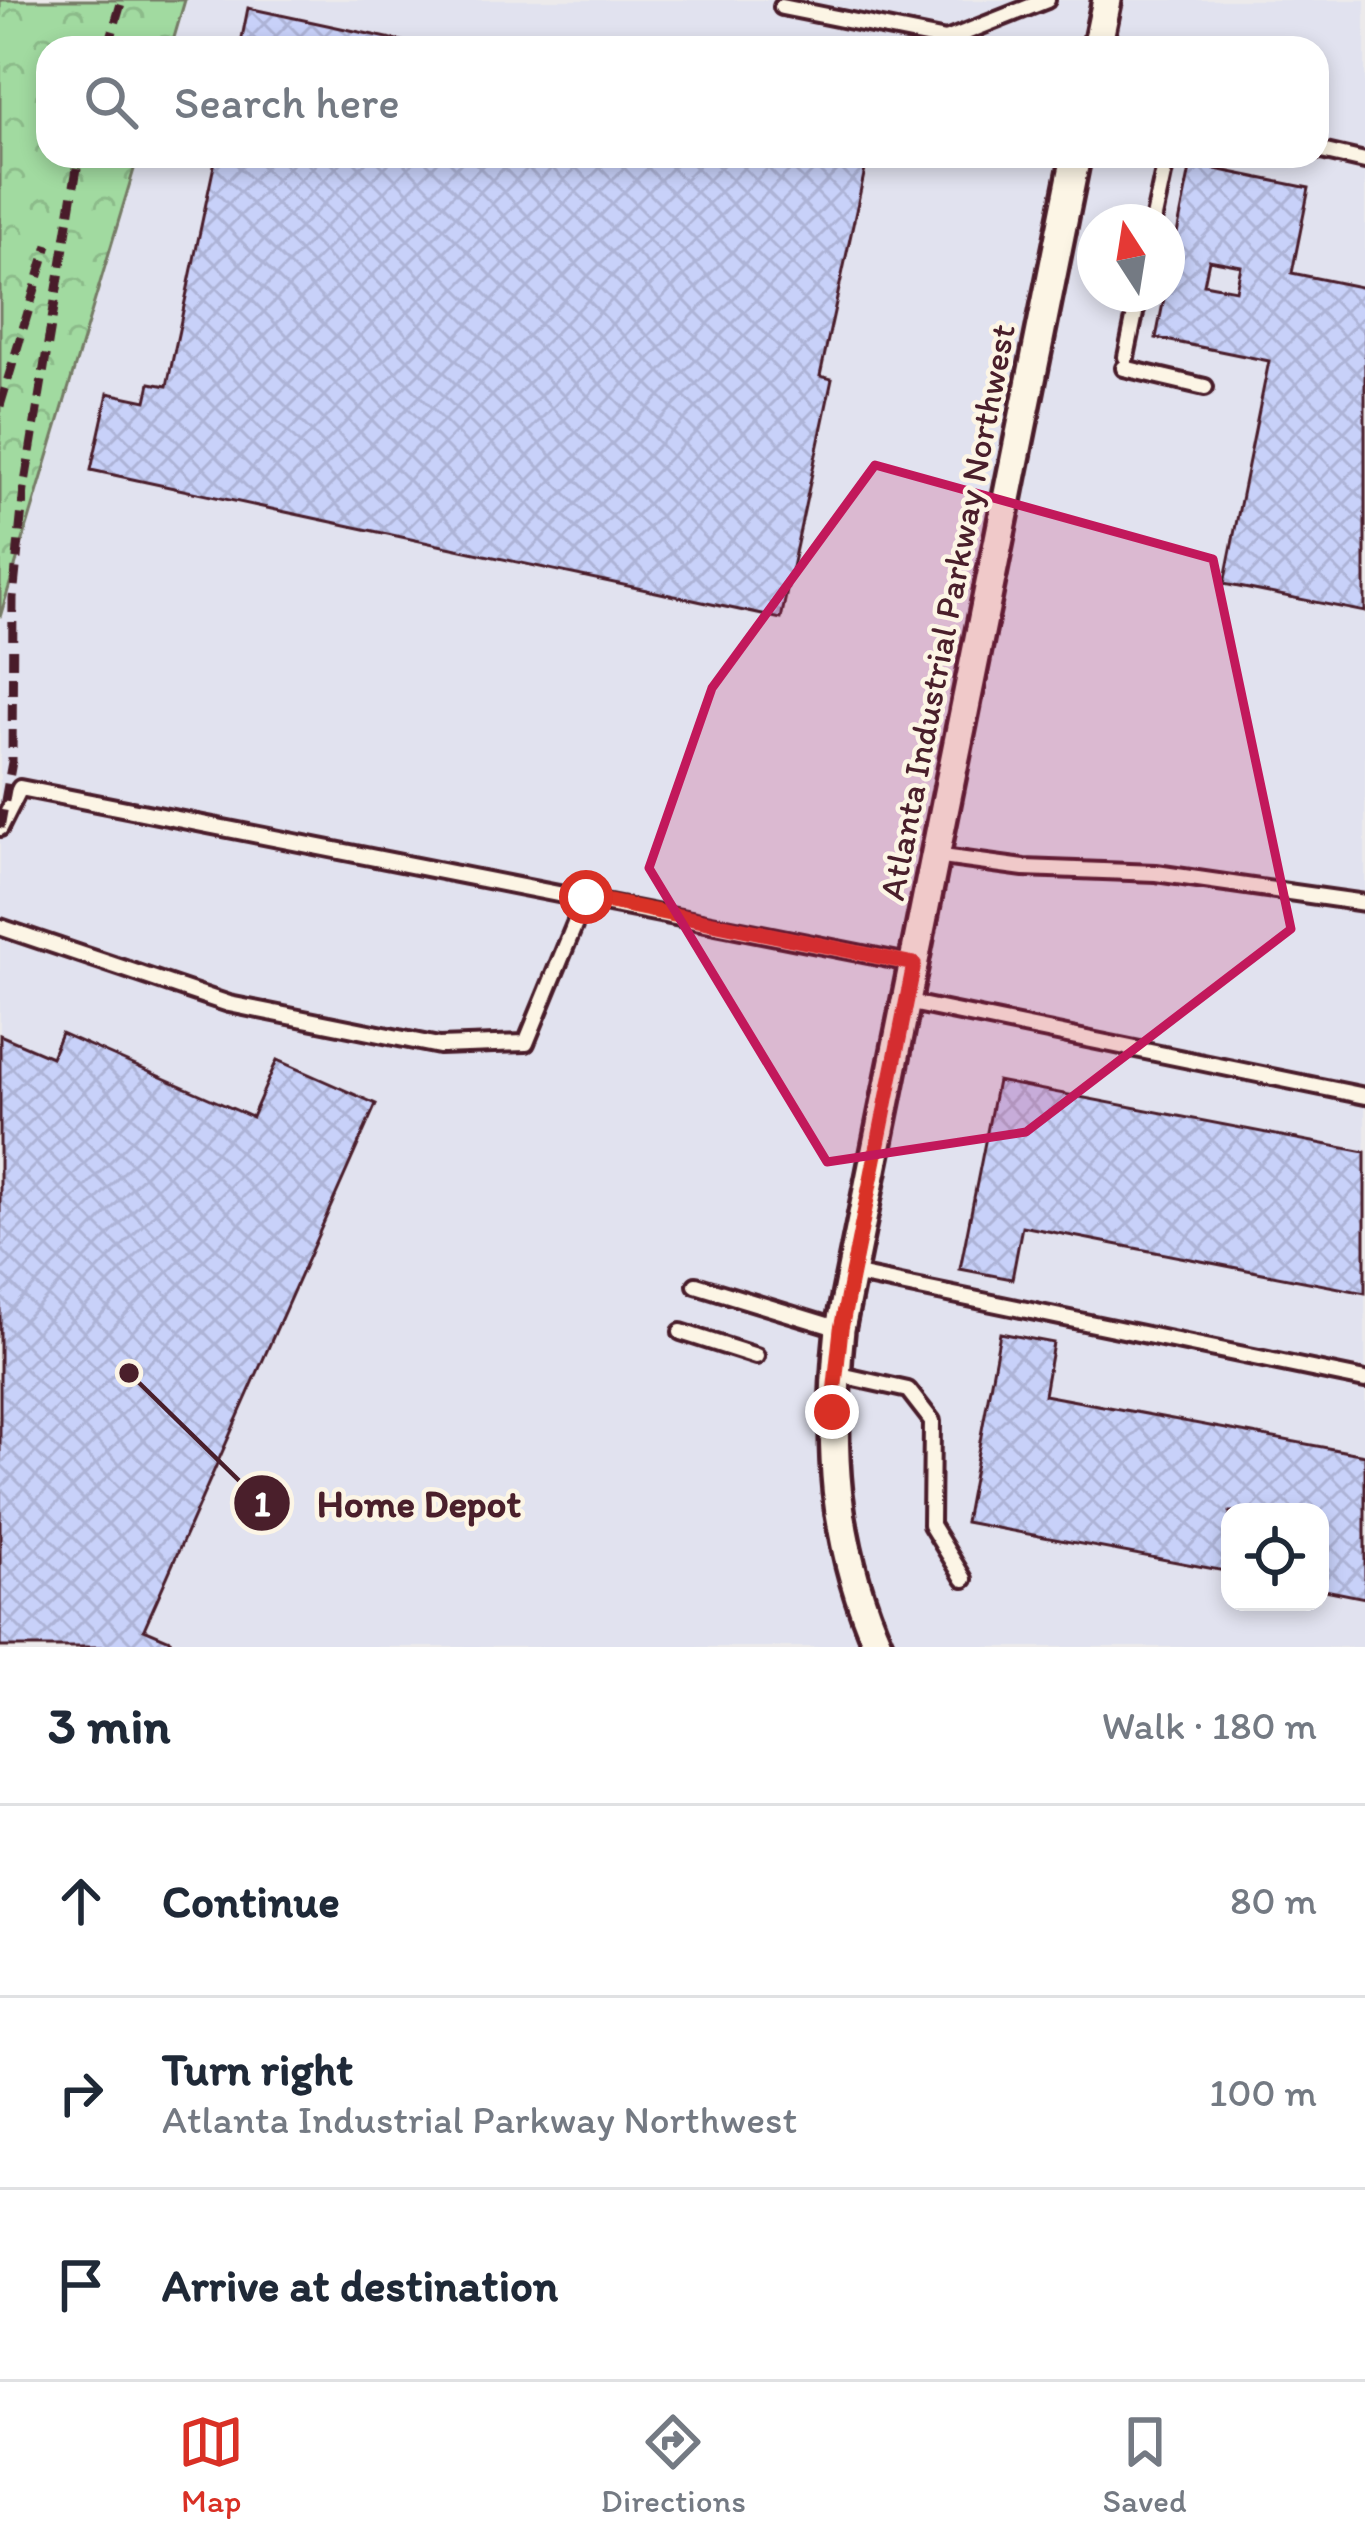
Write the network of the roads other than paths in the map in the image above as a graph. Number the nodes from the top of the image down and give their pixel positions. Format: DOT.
graph roads {
  1 [pos="1047,0"];
  2 [pos="1107,0"];
  3 [pos="782,7"];
  4 [pos="926,36"];
  5 [pos="956,36"];
  6 [pos="1100,36"];
  7 [pos="1329,152"];
  8 [pos="1365,160"];
  9 [pos="1074,168"];
  10 [pos="1164,168"];
  11 [pos="1157,204"];
  12 [pos="1135,312"];
  13 [pos="1204,387"];
  14 [pos="0,828"];
  15 [pos="935,856"];
  16 [pos="586,897"];
  17 [pos="1365,903"];
  18 [pos="0,927"];
  19 [pos="914,964"];
  20 [pos="906,1001"];
  21 [pos="1365,1096"];
  22 [pos="851,1274"];
  23 [pos="696,1285"];
  24 [pos="841,1329"];
  25 [pos="681,1332"];
  26 [pos="756,1356"];
  27 [pos="836,1374"];
  28 [pos="1365,1379"];
  29 [pos="964,1579"];
  30 [pos="879,1647"];
  1 -- 5 [label="lane"];
  2 -- 6 [label="street"];
  3 -- 4 [label="lane"];
  7 -- 8 [label="lane"];
  9 -- 15 [label="street, Atlanta Industrial Parkway Northwest"];
  10 -- 11 [label="lane"];
  12 -- 13 [label="lane"];
  14 -- 16 [label="lane"];
  15 -- 17 [label="lane"];
  15 -- 19 [label="street, Atlanta Industrial Parkway Northwest"];
  16 -- 18 [label="lane"];
  16 -- 19 [label="lane"];
  19 -- 20 [label="street, Atlanta Industrial Parkway Northwest"];
  20 -- 21 [label="lane"];
  20 -- 22 [label="street, Atlanta Industrial Parkway Northwest"];
  22 -- 24 [label="street, Atlanta Industrial Parkway Northwest"];
  22 -- 28 [label="lane"];
  23 -- 24 [label="lane"];
  24 -- 27 [label="street, Atlanta Industrial Parkway Northwest"];
  25 -- 26 [label="lane"];
  27 -- 29 [label="lane"];
  27 -- 30 [label="street, Atlanta Industrial Parkway Northwest"];
}
